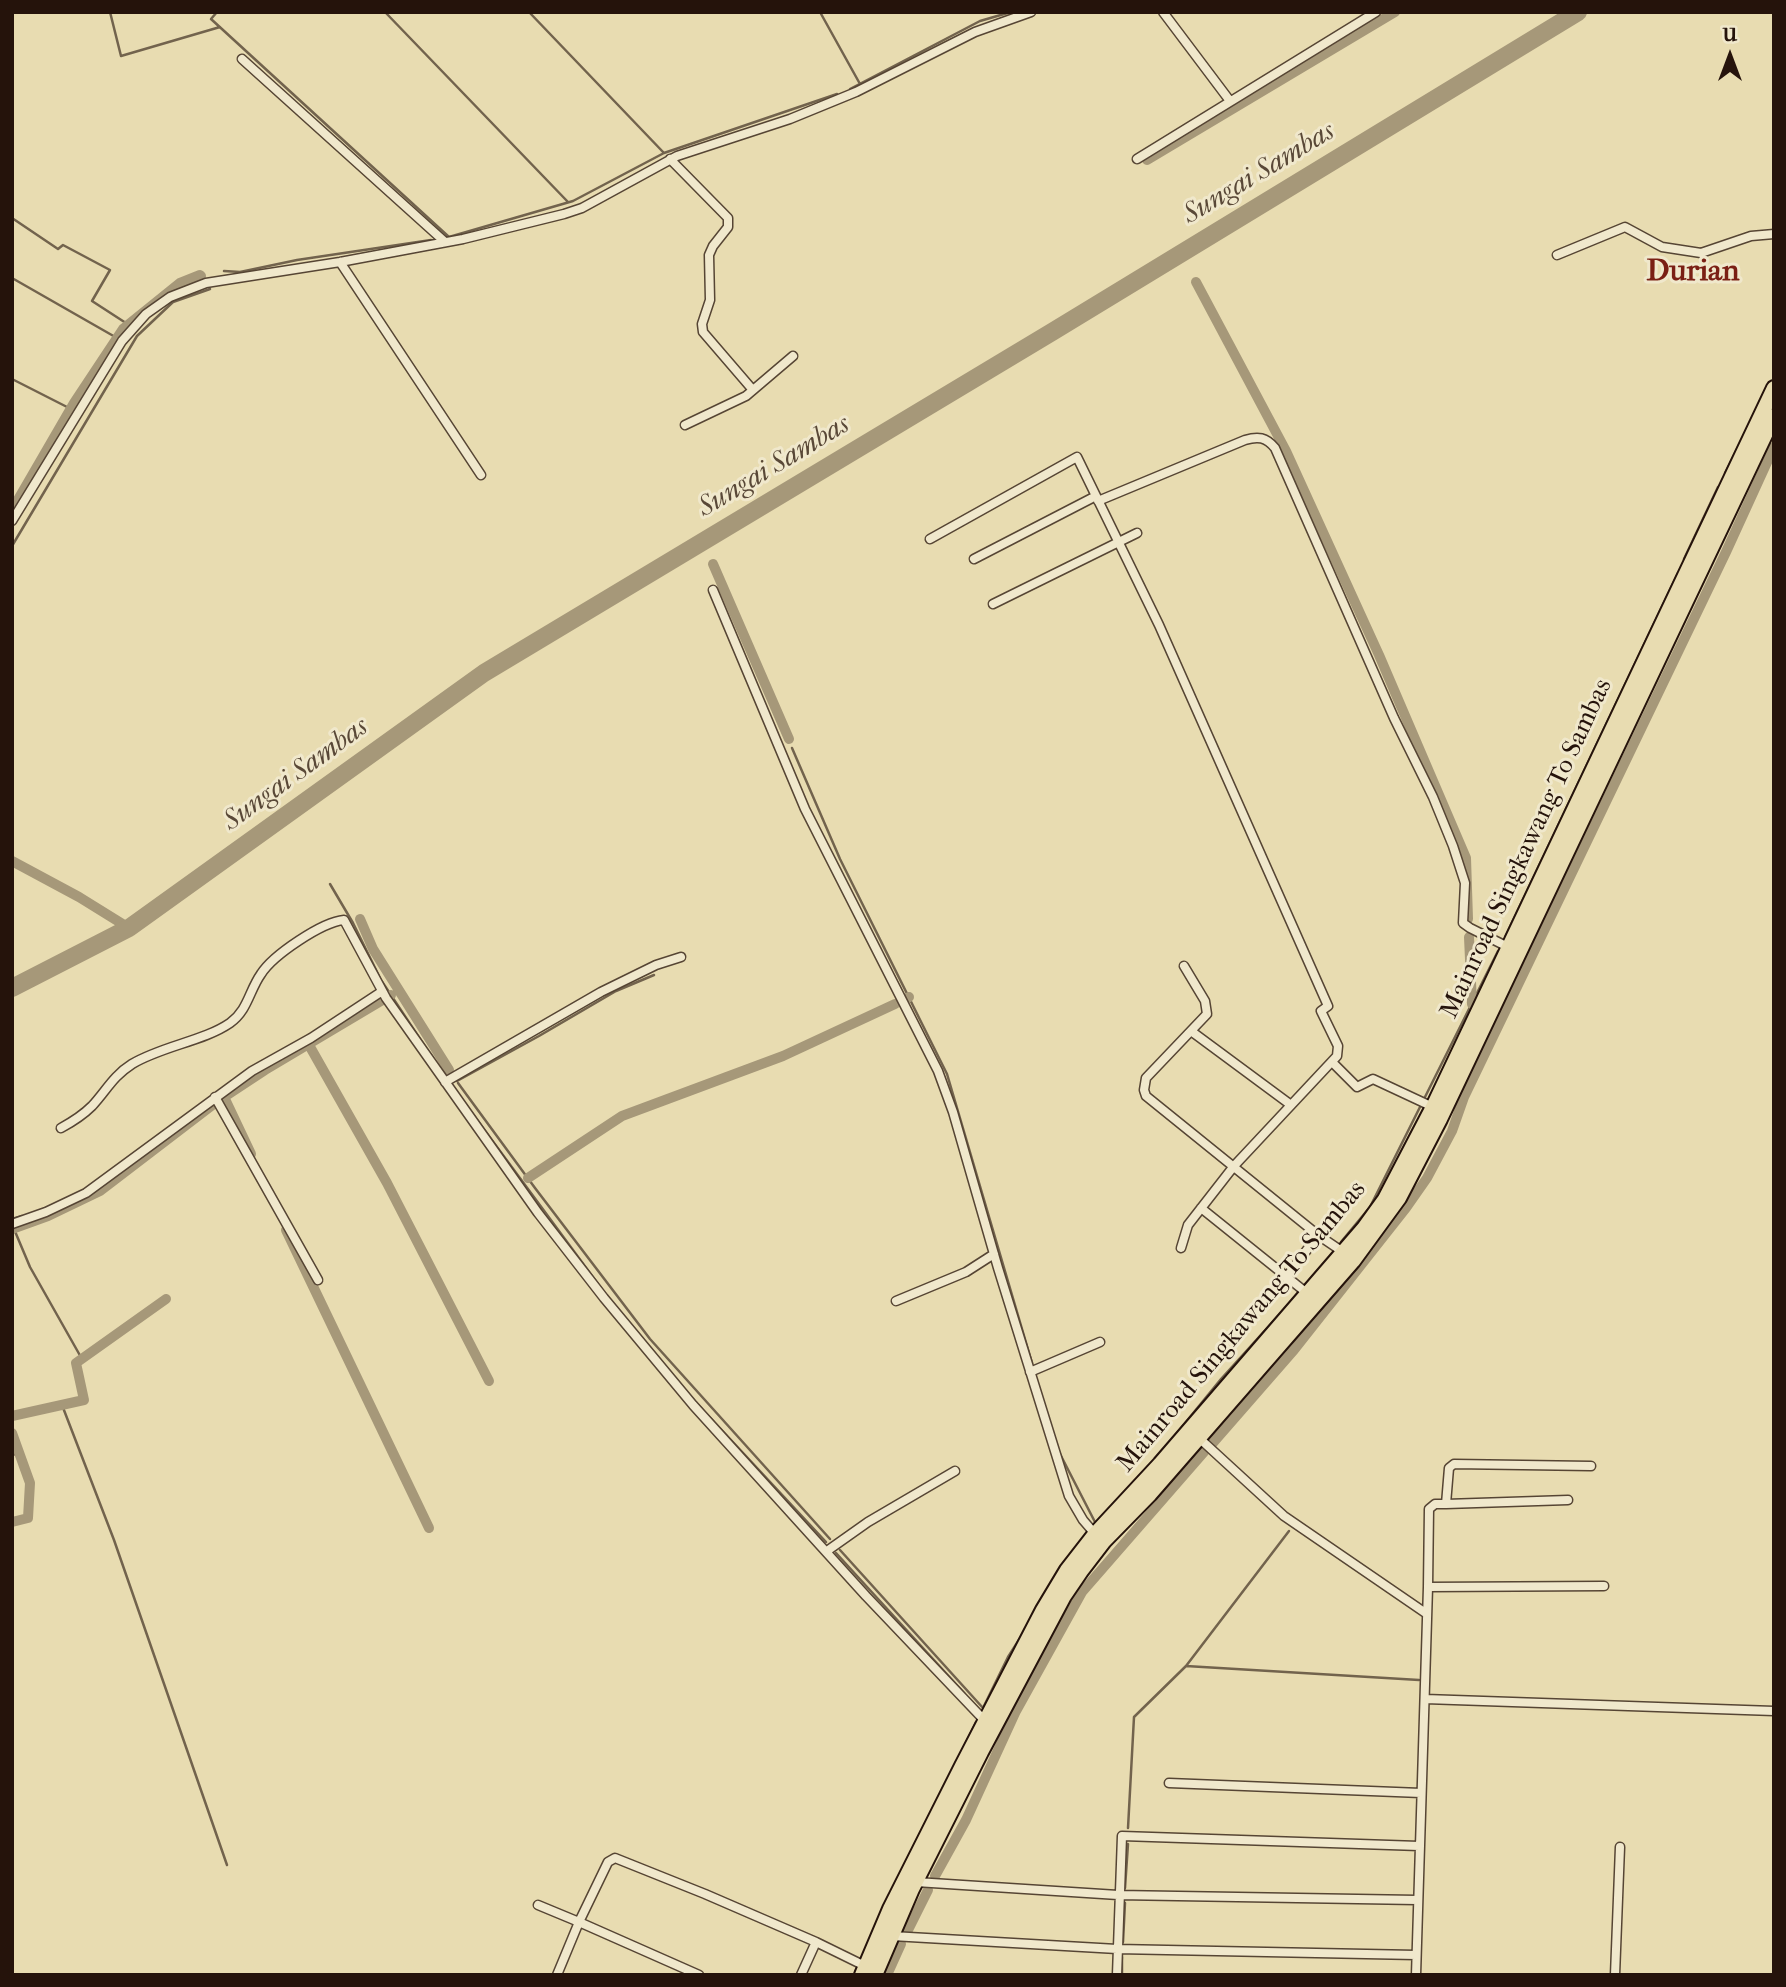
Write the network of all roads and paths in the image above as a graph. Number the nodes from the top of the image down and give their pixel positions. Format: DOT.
graph roads {
  1 [pos="1031,12"];
  2 [pos="1163,12"];
  3 [pos="1374,13"];
  4 [pos="242,59"];
  5 [pos="1230,101"];
  6 [pos="670,159"];
  7 [pos="1137,159"];
  8 [pos="1774,234"];
  9 [pos="445,242"];
  10 [pos="1557,256"];
  11 [pos="340,262"];
  12 [pos="793,356"];
  13 [pos="1774,388"];
  14 [pos="752,389"];
  15 [pos="1774,416"];
  16 [pos="685,425"];
  17 [pos="1748,457"];
  18 [pos="481,475"];
  19 [pos="1097,498"];
  20 [pos="12,521"];
  21 [pos="1137,533"];
  22 [pos="930,539"];
  23 [pos="1118,542"];
  24 [pos="974,559"];
  25 [pos="713,590"];
  26 [pos="993,604"];
  27 [pos="1508,947"];
  28 [pos="681,957"];
  29 [pos="1184,966"];
  30 [pos="381,992"];
  31 [pos="1493,992"];
  32 [pos="1191,1031"];
  33 [pos="1332,1062"];
  34 [pos="445,1082"];
  35 [pos="215,1097"];
  36 [pos="1291,1105"];
  37 [pos="1432,1107"];
  38 [pos="61,1128"];
  39 [pos="1234,1166"];
  40 [pos="1201,1208"];
  41 [pos="12,1224"];
  42 [pos="1318,1235"];
  43 [pos="1181,1248"];
  44 [pos="1343,1252"];
  45 [pos="994,1254"];
  46 [pos="1286,1278"];
  47 [pos="318,1280"];
  48 [pos="1308,1294"];
  49 [pos="896,1301"];
  50 [pos="1100,1342"];
  51 [pos="1030,1372"];
  52 [pos="1229,1394"];
  53 [pos="1199,1438"];
  54 [pos="1591,1466"];
  55 [pos="955,1471"];
  56 [pos="1568,1500"];
  57 [pos="1446,1504"];
  58 [pos="1095,1534"];
  59 [pos="827,1551"];
  60 [pos="1604,1586"];
  61 [pos="1428,1587"];
  62 [pos="1427,1614"];
  63 [pos="1016,1673"];
  64 [pos="1425,1699"];
  65 [pos="1774,1711"];
  66 [pos="985,1721"];
  67 [pos="1169,1783"];
  68 [pos="1421,1793"];
  69 [pos="1419,1846"];
  70 [pos="1620,1847"];
  71 [pos="916,1882"];
  72 [pos="1118,1895"];
  73 [pos="1417,1900"];
  74 [pos="538,1905"];
  75 [pos="579,1922"];
  76 [pos="892,1936"];
  77 [pos="816,1942"];
  78 [pos="1117,1949"];
  79 [pos="1416,1955"];
  80 [pos="867,1972"];
  81 [pos="557,1975"];
  82 [pos="699,1975"];
  83 [pos="802,1975"];
  84 [pos="1117,1975"];
  85 [pos="1416,1975"];
  86 [pos="1615,1975"];
  1 -- 6 [label="street"];
  2 -- 5 [label="street"];
  3 -- 5 [label="street"];
  4 -- 9 [label="street"];
  5 -- 7 [label="street"];
  6 -- 9 [label="street"];
  6 -- 14 [label="street"];
  8 -- 10 [label="street"];
  9 -- 11 [label="street"];
  11 -- 18 [label="street"];
  11 -- 20 [label="street"];
  12 -- 14 [label="street"];
  13 -- 17 [label="highway, Mainroad Singkawang To Sambas"];
  14 -- 16 [label="street"];
  15 -- 17 [label="highway, Mainroad Singkawang To Sambas"];
  17 -- 27 [label="highway, Mainroad Singkawang To Sambas"];
  17 -- 31 [label="highway, Mainroad Singkawang To Sambas"];
  19 -- 22 [label="street"];
  19 -- 23 [label="street"];
  19 -- 24 [label="street"];
  19 -- 27 [label="street"];
  21 -- 23 [label="street"];
  23 -- 26 [label="street"];
  23 -- 33 [label="street"];
  25 -- 45 [label="street"];
  27 -- 31 [label="highway, Mainroad Singkawang To Sambas"];
  28 -- 34 [label="street"];
  29 -- 32 [label="street"];
  30 -- 34 [label="street"];
  30 -- 35 [label="street"];
  30 -- 38 [label="street"];
  31 -- 37 [label="highway, Mainroad Singkawang To Sambas"];
  31 -- 52 [label="highway, Mainroad Singkawang To Sambas"];
  32 -- 36 [label="street"];
  32 -- 39 [label="street"];
  33 -- 36 [label="street"];
  33 -- 37 [label="street"];
  34 -- 59 [label="street"];
  35 -- 41 [label="street"];
  35 -- 47 [label="street"];
  36 -- 39 [label="street"];
  37 -- 44 [label="highway, Mainroad Singkawang To Sambas"];
  39 -- 40 [label="street"];
  39 -- 42 [label="street"];
  40 -- 43 [label="street"];
  40 -- 46 [label="street"];
  42 -- 44 [label="street"];
  42 -- 46 [label="street"];
  44 -- 48 [label="highway, Mainroad Singkawang To Sambas"];
  45 -- 49 [label="street"];
  45 -- 51 [label="street"];
  46 -- 48 [label="street"];
  48 -- 52 [label="highway, Mainroad Singkawang To Sambas"];
  50 -- 51 [label="street"];
  51 -- 58 [label="street"];
  52 -- 53 [label="highway, Mainroad Singkawang To Sambas"];
  52 -- 58 [label="highway, Mainroad Singkawang To Sambas"];
  53 -- 62 [label="street"];
  53 -- 63 [label="highway, Mainroad Singkawang To Sambas"];
  54 -- 57 [label="street"];
  55 -- 59 [label="street"];
  56 -- 57 [label="street"];
  57 -- 61 [label="street"];
  58 -- 63 [label="highway, Mainroad Singkawang To Sambas"];
  59 -- 66 [label="street"];
  60 -- 61 [label="street"];
  61 -- 62 [label="street"];
  62 -- 64 [label="street"];
  63 -- 66 [label="highway, Mainroad Singkawang To Sambas"];
  63 -- 71 [label="highway, Mainroad Singkawang To Sambas"];
  64 -- 65 [label="street"];
  64 -- 68 [label="street"];
  66 -- 80 [label="highway, Mainroad Singkawang To Sambas"];
  67 -- 68 [label="street"];
  68 -- 69 [label="street"];
  69 -- 72 [label="street"];
  69 -- 73 [label="street"];
  70 -- 86 [label="street"];
  71 -- 72 [label="street"];
  71 -- 76 [label="highway, Mainroad Singkawang To Sambas"];
  72 -- 73 [label="street"];
  72 -- 78 [label="street"];
  73 -- 79 [label="street"];
  74 -- 75 [label="street"];
  75 -- 77 [label="street"];
  75 -- 81 [label="street"];
  75 -- 82 [label="street"];
  76 -- 78 [label="street"];
  76 -- 80 [label="highway, Mainroad Singkawang To Sambas"];
  77 -- 80 [label="street"];
  77 -- 83 [label="street"];
  78 -- 79 [label="street"];
  78 -- 84 [label="street"];
  79 -- 85 [label="street"];
}
